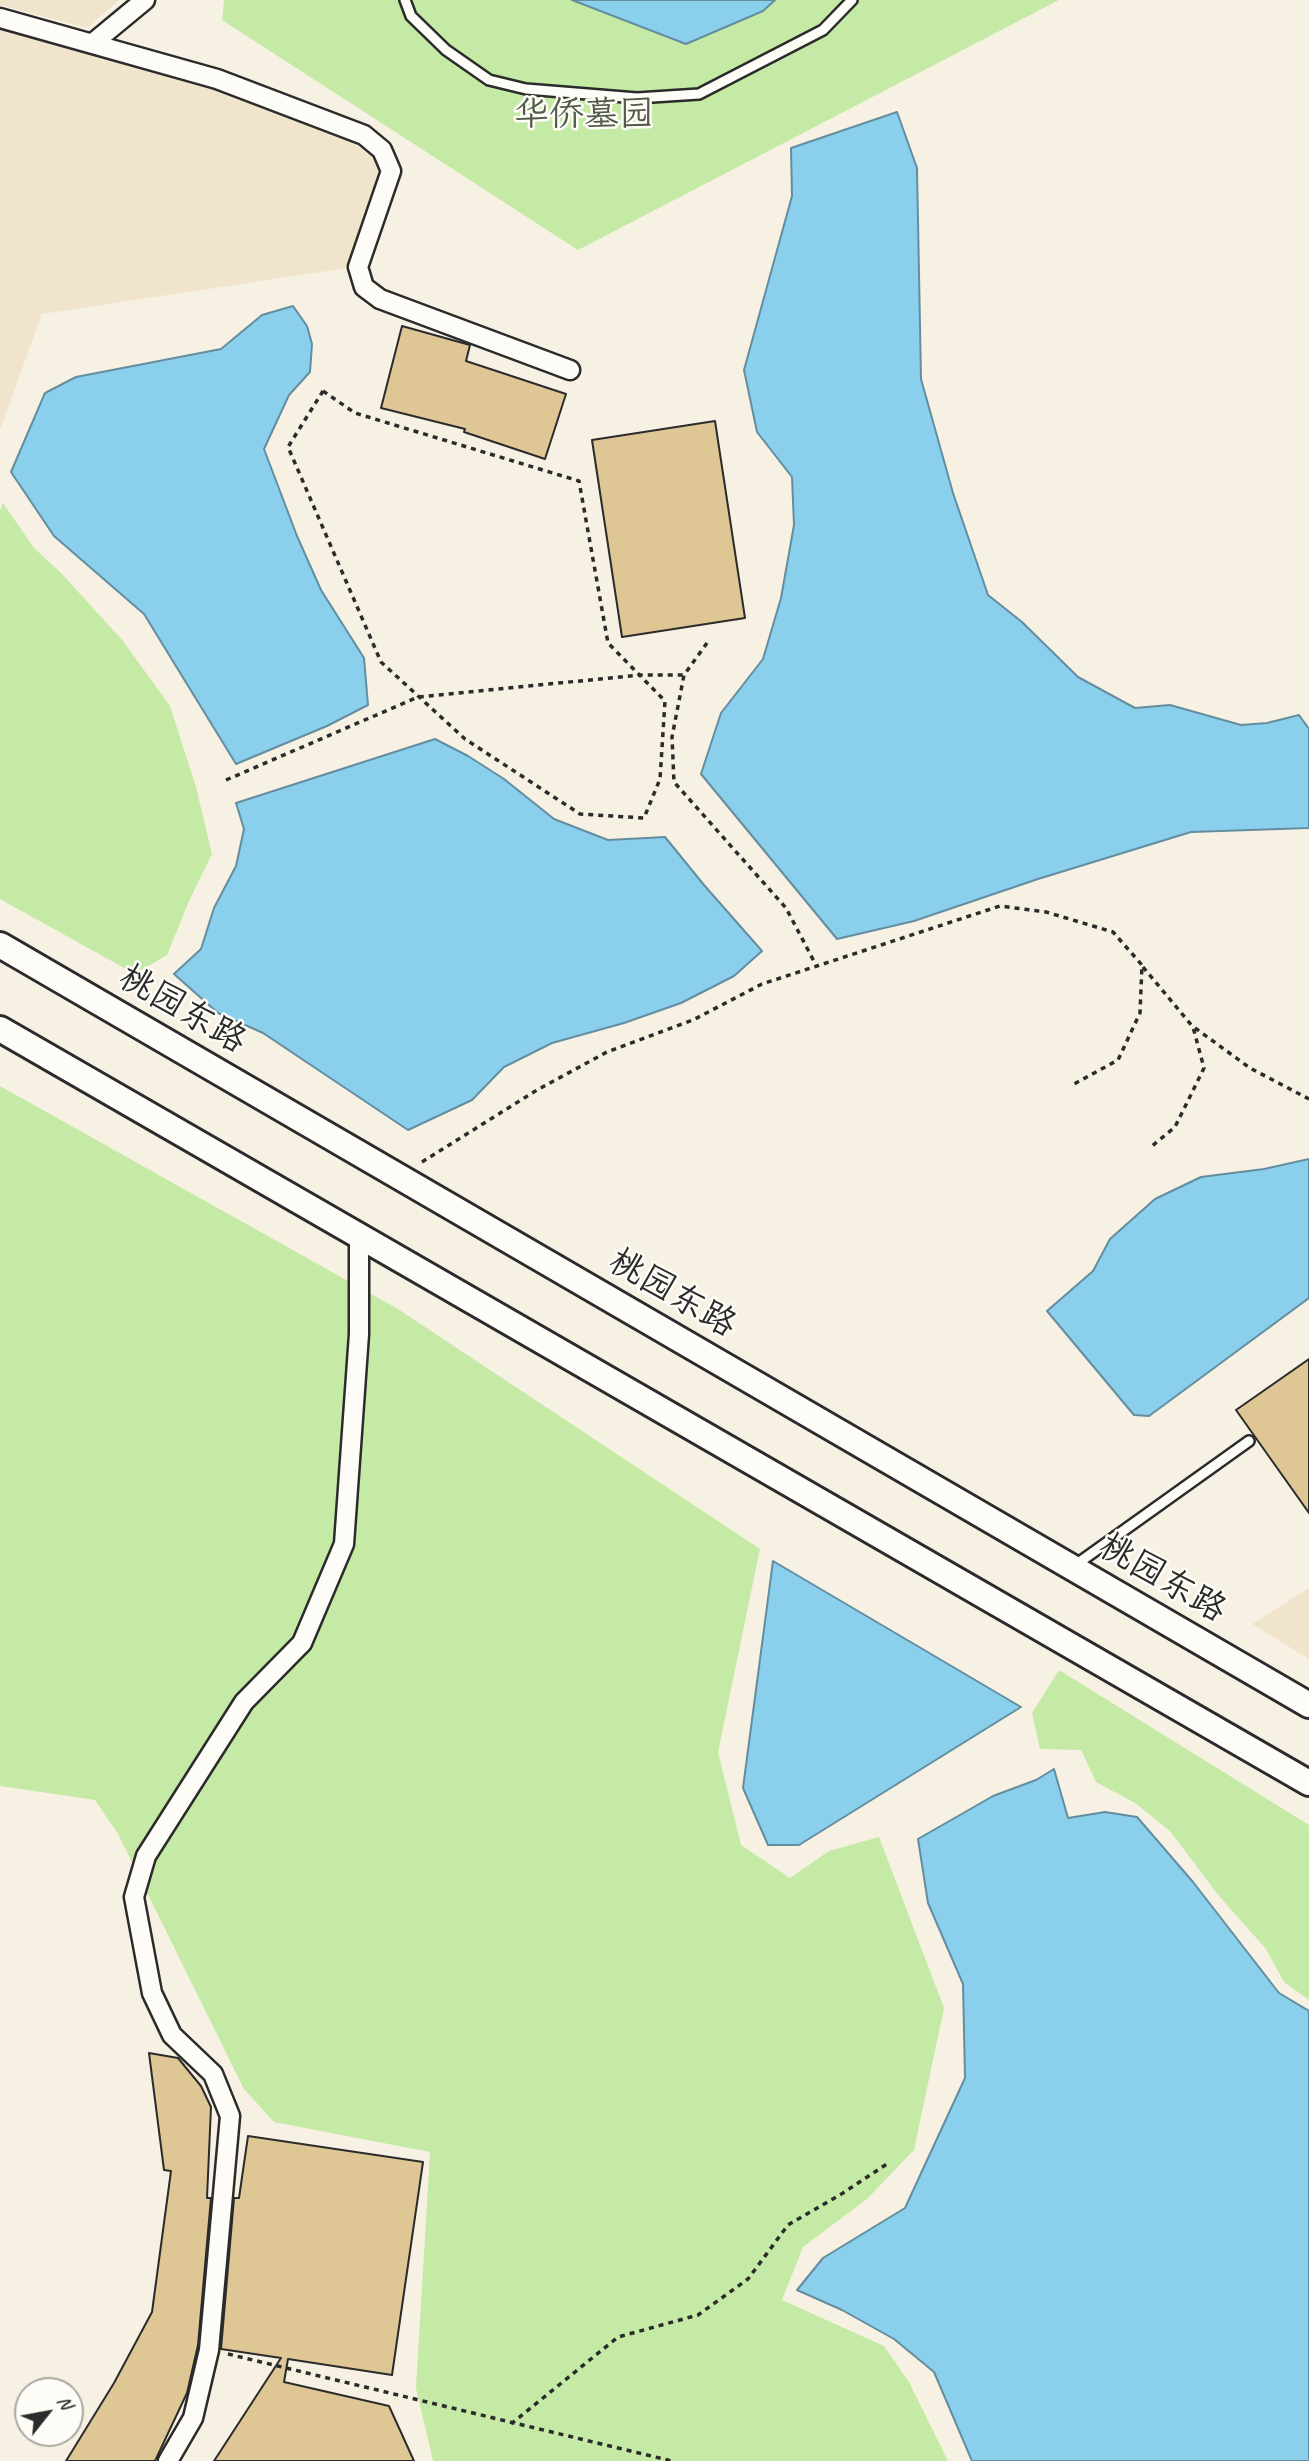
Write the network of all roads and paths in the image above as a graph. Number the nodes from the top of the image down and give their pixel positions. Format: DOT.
graph roads {
  1 [pos="145,0"];
  2 [pos="405,0"];
  3 [pos="852,0"];
  4 [pos="0,18"];
  5 [pos="93,43"];
  6 [pos="570,370"];
  7 [pos="707,643"];
  8 [pos="640,675"];
  9 [pos="684,675"];
  10 [pos="418,697"];
  11 [pos="226,780"];
  12 [pos="0,945"];
  13 [pos="1142,965"];
  14 [pos="817,967"];
  15 [pos="1193,1027"];
  16 [pos="0,1029"];
  17 [pos="1074,1084"];
  18 [pos="1309,1099"];
  19 [pos="1152,1146"];
  20 [pos="399,1177"];
  21 [pos="359,1235"];
  22 [pos="1249,1441"];
  23 [pos="1072,1567"];
  24 [pos="1309,1705"];
  25 [pos="1309,1783"];
  26 [pos="890,2162"];
  27 [pos="209,2350"];
  28 [pos="511,2424"];
  29 [pos="169,2461"];
  30 [pos="672,2461"];
  1 -- 5 [label="street"];
  2 -- 3 [label="lane"];
  4 -- 5 [label="street"];
  5 -- 6 [label="street"];
  7 -- 9 [label="path"];
  8 -- 9 [label="path"];
  8 -- 10 [label="path"];
  8 -- 10 [label="path"];
  8 -- 10 [label="path"];
  9 -- 14 [label="path"];
  10 -- 11 [label="path"];
  12 -- 20 [label="main road, 桃园东路"];
  13 -- 14 [label="path"];
  13 -- 15 [label="path"];
  13 -- 17 [label="path"];
  14 -- 20 [label="path"];
  15 -- 18 [label="path"];
  15 -- 19 [label="path"];
  16 -- 21 [label="main road"];
  20 -- 23 [label="main road, 桃园东路"];
  21 -- 25 [label="main road"];
  21 -- 27 [label="street"];
  22 -- 23 [label="lane"];
  23 -- 24 [label="main road, 桃园东路"];
  26 -- 28 [label="path"];
  27 -- 28 [label="path"];
  27 -- 29 [label="street"];
  28 -- 30 [label="path"];
}
